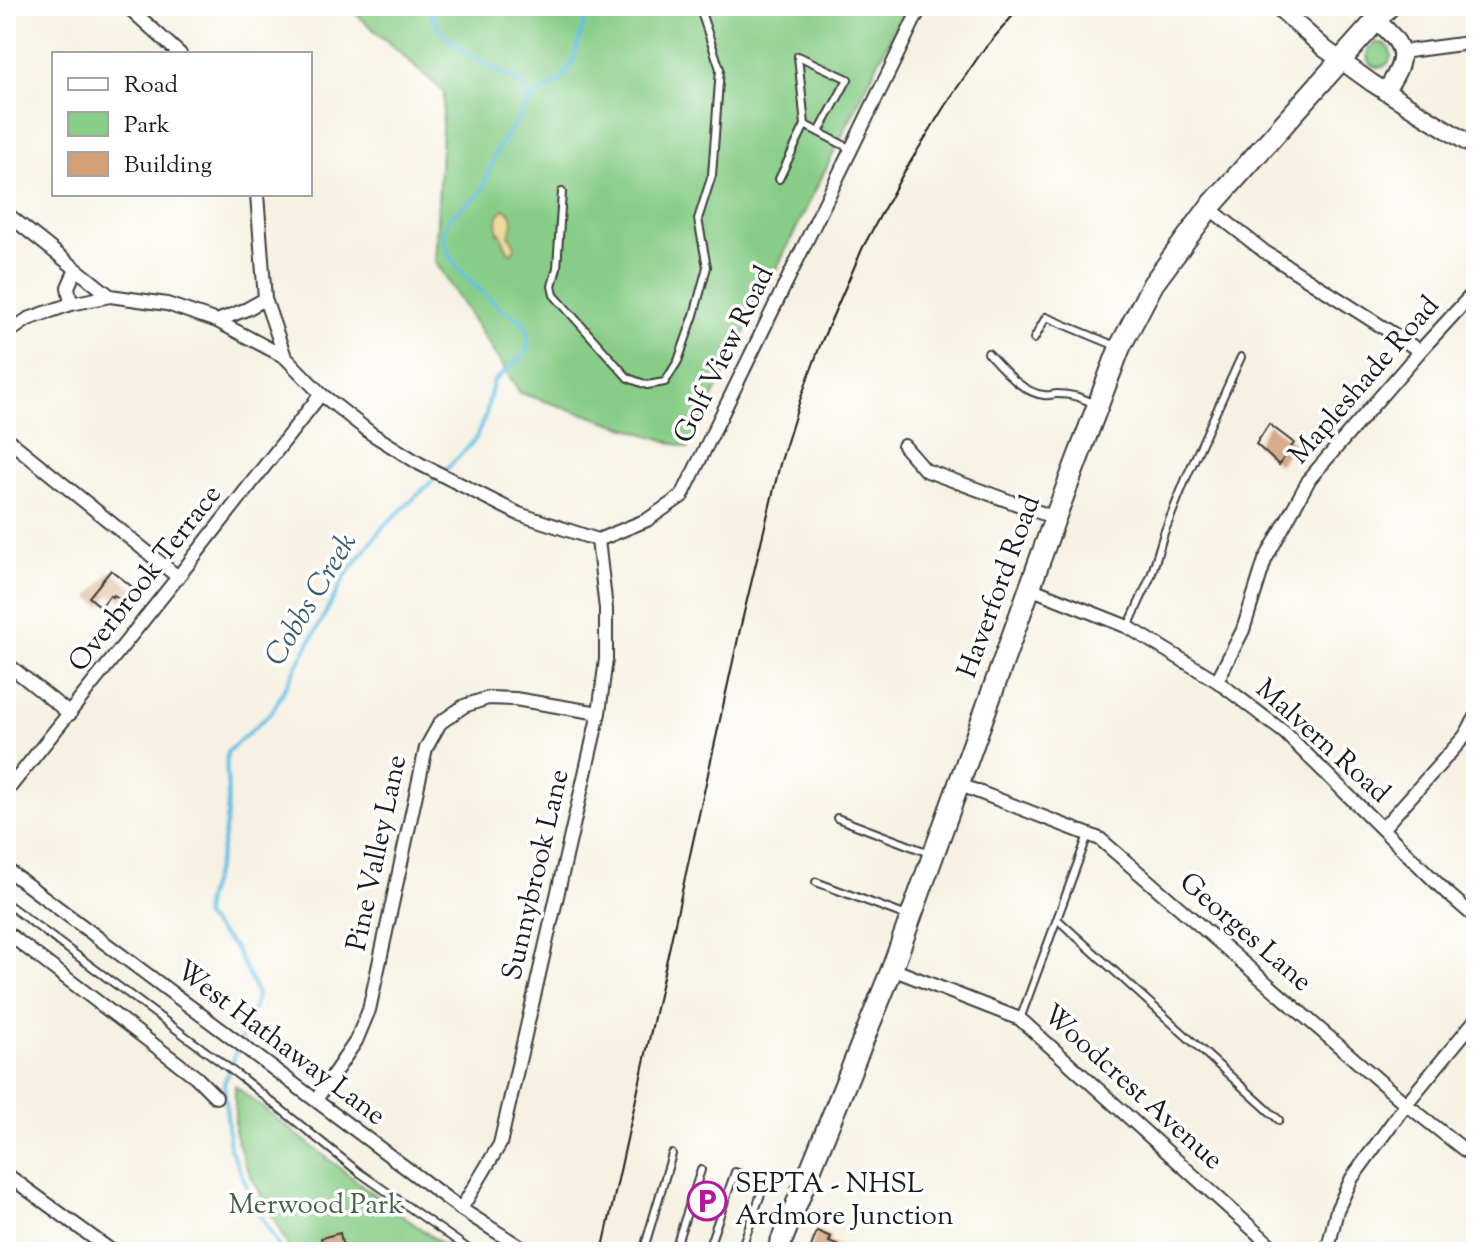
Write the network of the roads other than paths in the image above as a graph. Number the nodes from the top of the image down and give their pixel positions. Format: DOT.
graph roads {
  1 [pos="127,6"];
  2 [pos="921,6"];
  3 [pos="1277,6"];
  4 [pos="699,7"];
  5 [pos="1382,13"];
  6 [pos="1476,42"];
  7 [pos="178,52"];
  8 [pos="1401,52"];
  9 [pos="1341,61"];
  10 [pos="1385,92"];
  11 [pos="805,125"];
  12 [pos="819,132"];
  13 [pos="1476,148"];
  14 [pos="851,149"];
  15 [pos="779,179"];
  16 [pos="562,192"];
  17 [pos="257,196"];
  18 [pos="1209,208"];
  19 [pos="6,213"];
  20 [pos="76,269"];
  21 [pos="1476,290"];
  22 [pos="110,296"];
  23 [pos="265,299"];
  24 [pos="71,304"];
  25 [pos="217,321"];
  26 [pos="6,334"];
  27 [pos="1034,339"];
  28 [pos="1120,347"];
  29 [pos="1420,351"];
  30 [pos="988,353"];
  31 [pos="285,357"];
  32 [pos="1241,357"];
  33 [pos="321,394"];
  34 [pos="1097,406"];
  35 [pos="6,438"];
  36 [pos="904,446"];
  37 [pos="1055,518"];
  38 [pos="598,540"];
  39 [pos="178,577"];
  40 [pos="1030,588"];
  41 [pos="1128,627"];
  42 [pos="6,663"];
  43 [pos="1217,681"];
  44 [pos="599,713"];
  45 [pos="70,714"];
  46 [pos="1476,717"];
  47 [pos="958,784"];
  48 [pos="6,792"];
  49 [pos="837,818"];
  50 [pos="1382,829"];
  51 [pos="1088,835"];
  52 [pos="933,855"];
  53 [pos="6,869"];
  54 [pos="816,882"];
  55 [pos="6,903"];
  56 [pos="910,917"];
  57 [pos="1476,918"];
  58 [pos="1057,919"];
  59 [pos="6,932"];
  60 [pos="892,969"];
  61 [pos="1020,1019"];
  62 [pos="1476,1019"];
  63 [pos="216,1097"];
  64 [pos="316,1100"];
  65 [pos="1406,1104"];
  66 [pos="1279,1120"];
  67 [pos="672,1154"];
  68 [pos="1476,1159"];
  69 [pos="701,1170"];
  70 [pos="6,1174"];
  71 [pos="461,1209"];
  72 [pos="113,1252"];
  73 [pos="473,1252"];
  74 [pos="528,1252"];
  75 [pos="643,1252"];
  76 [pos="674,1252"];
  77 [pos="707,1252"];
  78 [pos="740,1252"];
  79 [pos="777,1252"];
  80 [pos="1278,1252"];
  81 [pos="1327,1252"];
  1 -- 7 [label="street"];
  2 -- 14 [label="street, Golf View Road"];
  3 -- 9 [label="street"];
  4 -- 16 [label="lane"];
  5 -- 8 [label="street"];
  5 -- 9 [label="main road, Haverford Road"];
  6 -- 8 [label="street"];
  8 -- 10 [label="street"];
  9 -- 10 [label="street"];
  9 -- 18 [label="main road, Haverford Road"];
  10 -- 13 [label="street"];
  11 -- 12 [label="lane"];
  11 -- 12 [label="lane"];
  11 -- 15 [label="lane"];
  12 -- 14 [label="lane"];
  14 -- 38 [label="street, Golf View Road"];
  17 -- 23 [label="street"];
  18 -- 28 [label="main road, Haverford Road"];
  18 -- 29 [label="street"];
  19 -- 20 [label="street"];
  20 -- 22 [label="street"];
  20 -- 24 [label="street"];
  21 -- 29 [label="street, Mapleshade Road"];
  22 -- 24 [label="street"];
  22 -- 25 [label="street"];
  23 -- 25 [label="street"];
  23 -- 31 [label="street"];
  24 -- 26 [label="street"];
  25 -- 31 [label="street"];
  27 -- 28 [label="lane"];
  28 -- 34 [label="main road, Haverford Road"];
  29 -- 43 [label="street, Mapleshade Road"];
  30 -- 34 [label="lane"];
  31 -- 33 [label="street"];
  32 -- 41 [label="lane"];
  33 -- 38 [label="street"];
  33 -- 39 [label="street, Overbrook Terrace"];
  34 -- 37 [label="main road, Haverford Road"];
  35 -- 39 [label="street"];
  36 -- 37 [label="street"];
  37 -- 40 [label="main road, Haverford Road"];
  38 -- 44 [label="street, Sunnybrook Lane"];
  39 -- 45 [label="street, Overbrook Terrace"];
  40 -- 41 [label="street, Malvern Road"];
  40 -- 47 [label="main road, Haverford Road"];
  41 -- 43 [label="street, Malvern Road"];
  42 -- 45 [label="street"];
  43 -- 50 [label="street, Malvern Road"];
  44 -- 64 [label="street, Pine Valley Lane"];
  44 -- 71 [label="street, Sunnybrook Lane"];
  45 -- 48 [label="street, Overbrook Terrace"];
  46 -- 50 [label="street"];
  47 -- 51 [label="street, Georges Lane"];
  47 -- 52 [label="main road, Haverford Road"];
  49 -- 52 [label="lane"];
  50 -- 57 [label="street, Malvern Road"];
  51 -- 58 [label="lane"];
  51 -- 65 [label="street, Georges Lane"];
  52 -- 56 [label="main road, Haverford Road"];
  53 -- 64 [label="street, West Hathaway Lane"];
  54 -- 56 [label="lane"];
  55 -- 73 [label="lane"];
  56 -- 60 [label="main road, Haverford Road"];
  58 -- 61 [label="lane"];
  58 -- 66 [label="lane"];
  59 -- 63 [label="street"];
  60 -- 61 [label="street, Woodcrest Avenue"];
  60 -- 79 [label="main road, Haverford Road"];
  61 -- 80 [label="street, Woodcrest Avenue"];
  62 -- 65 [label="street"];
  64 -- 71 [label="street, West Hathaway Lane"];
  65 -- 68 [label="street, Georges Lane"];
  65 -- 81 [label="street"];
  67 -- 75 [label="lane"];
  69 -- 76 [label="lane"];
  70 -- 72 [label="street"];
  71 -- 74 [label="street, West Hathaway Lane"];
  77 -- 78 [label="lane"];
}
